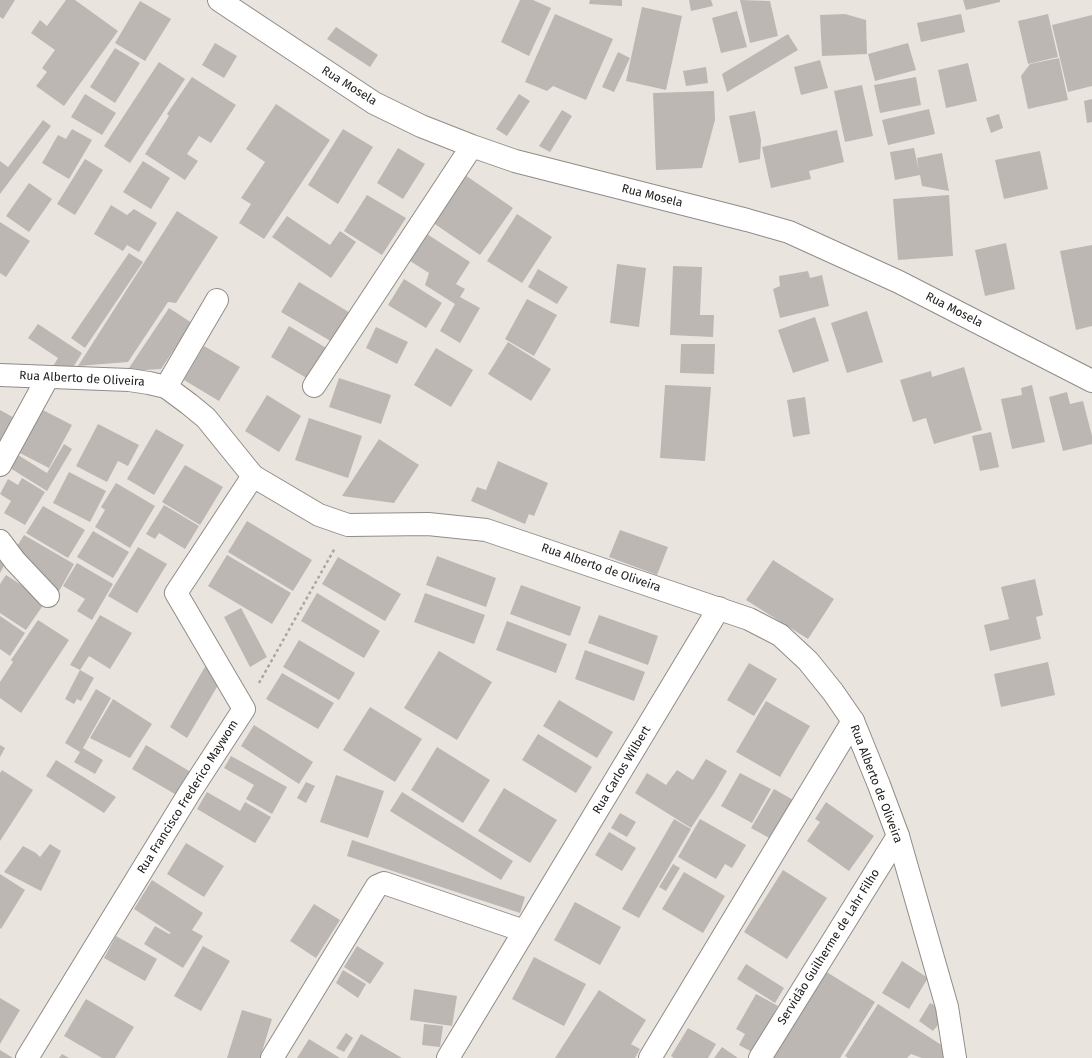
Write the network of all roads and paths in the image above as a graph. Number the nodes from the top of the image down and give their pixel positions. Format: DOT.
graph roads {
  1 [pos="219,0"];
  2 [pos="472,146"];
  3 [pos="217,300"];
  4 [pos="0,375"];
  5 [pos="48,377"];
  6 [pos="1092,381"];
  7 [pos="314,386"];
  8 [pos="166,387"];
  9 [pos="0,465"];
  10 [pos="254,476"];
  11 [pos="348,525"];
  12 [pos="0,541"];
  13 [pos="48,596"];
  14 [pos="719,608"];
  15 [pos="244,709"];
  16 [pos="853,721"];
  17 [pos="898,836"];
  18 [pos="524,931"];
  19 [pos="27,1058"];
  20 [pos="272,1058"];
  21 [pos="448,1058"];
  22 [pos="650,1058"];
  23 [pos="760,1058"];
  24 [pos="955,1058"];
  1 -- 2 [label="street, Rua Mosela"];
  2 -- 6 [label="street, Rua Mosela"];
  2 -- 7 [label="street"];
  3 -- 8 [label="street"];
  4 -- 5 [label="street, Rua Alberto de Oliveira"];
  5 -- 8 [label="street, Rua Alberto de Oliveira"];
  5 -- 9 [label="street"];
  8 -- 10 [label="street, Rua Alberto de Oliveira"];
  10 -- 11 [label="street, Rua Alberto de Oliveira"];
  10 -- 15 [label="street, Rua Francisco Frederico Maywom"];
  11 -- 14 [label="street, Rua Alberto de Oliveira"];
  11 -- 15 [label="path"];
  12 -- 13 [label="street"];
  14 -- 16 [label="street, Rua Alberto de Oliveira"];
  14 -- 18 [label="street, Rua Carlos Wilbert"];
  15 -- 19 [label="street, Rua Francisco Frederico Maywom"];
  16 -- 17 [label="street, Rua Alberto de Oliveira"];
  16 -- 22 [label="street"];
  17 -- 23 [label="street, Servidão Guilherme de Lahr Filho"];
  17 -- 24 [label="street, Rua Alberto de Oliveira"];
  18 -- 20 [label="street"];
  18 -- 21 [label="street, Rua Carlos Wilbert"];
}
